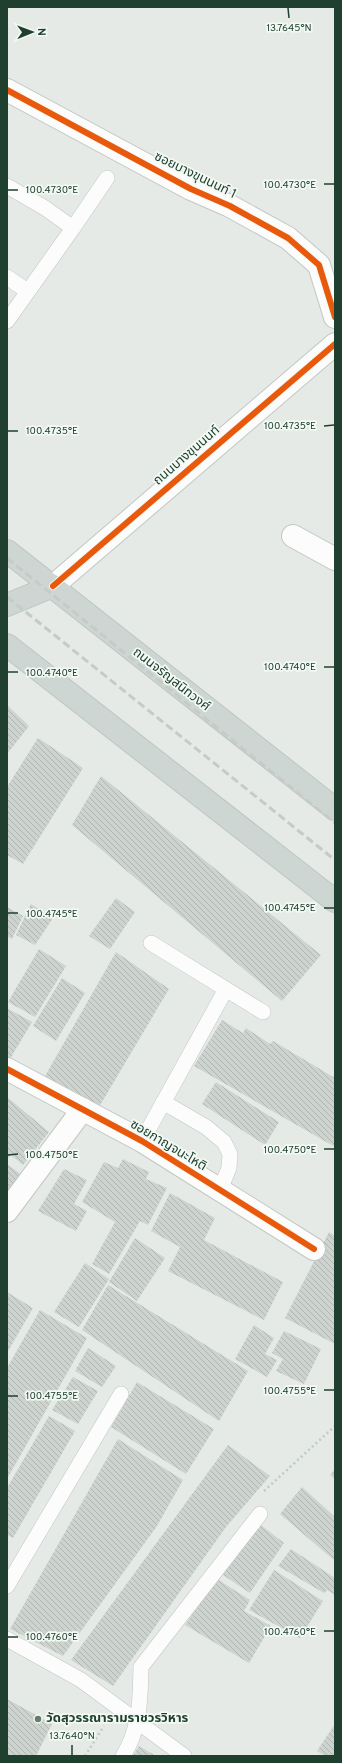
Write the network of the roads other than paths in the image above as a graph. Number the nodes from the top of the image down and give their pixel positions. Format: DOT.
graph roads {
  1 [pos="7,90"];
  2 [pos="107,178"];
  3 [pos="7,186"];
  4 [pos="73,228"];
  5 [pos="7,277"];
  6 [pos="27,291"];
  7 [pos="335,317"];
  8 [pos="7,321"];
  9 [pos="335,344"];
  10 [pos="293,536"];
  11 [pos="7,551"];
  12 [pos="335,559"];
  13 [pos="53,586"];
  14 [pos="7,605"];
  15 [pos="7,645"];
  16 [pos="335,809"];
  17 [pos="335,901"];
  18 [pos="151,943"];
  19 [pos="226,989"];
  20 [pos="263,1012"];
  21 [pos="7,1069"];
  22 [pos="162,1102"];
  23 [pos="83,1109"];
  24 [pos="142,1141"];
  25 [pos="220,1190"];
  26 [pos="7,1211"];
  27 [pos="314,1249"];
  28 [pos="121,1394"];
  29 [pos="260,1514"];
  30 [pos="7,1586"];
  31 [pos="7,1639"];
  32 [pos="137,1721"];
  33 [pos="123,1756"];
  34 [pos="184,1756"];
  1 -- 7 [label="street, ซอยบางขุนนนท์ 1"];
  2 -- 4 [label="lane"];
  3 -- 4 [label="lane"];
  4 -- 6 [label="lane"];
  5 -- 6 [label="lane"];
  6 -- 8 [label="lane"];
  9 -- 13 [label="street, ถนนบางขุนนนท์"];
  10 -- 12 [label="street"];
  11 -- 13 [label="main road, ถนนจรัญสนิทวงศ์"];
  13 -- 14 [label="main road"];
  13 -- 16 [label="main road, ถนนจรัญสนิทวงศ์"];
  15 -- 17 [label="main road"];
  18 -- 19 [label="lane"];
  19 -- 20 [label="lane"];
  19 -- 22 [label="lane"];
  21 -- 23 [label="street, ซอยกาญจนะโหติ"];
  22 -- 24 [label="lane"];
  22 -- 25 [label="lane"];
  23 -- 24 [label="street, ซอยกาญจนะโหติ"];
  23 -- 26 [label="street"];
  24 -- 25 [label="street, ซอยกาญจนะโหติ"];
  25 -- 27 [label="street, ซอยกาญจนะโหติ"];
  28 -- 30 [label="lane"];
  29 -- 32 [label="lane"];
  31 -- 32 [label="lane"];
  32 -- 33 [label="lane"];
  32 -- 34 [label="lane"];
}
